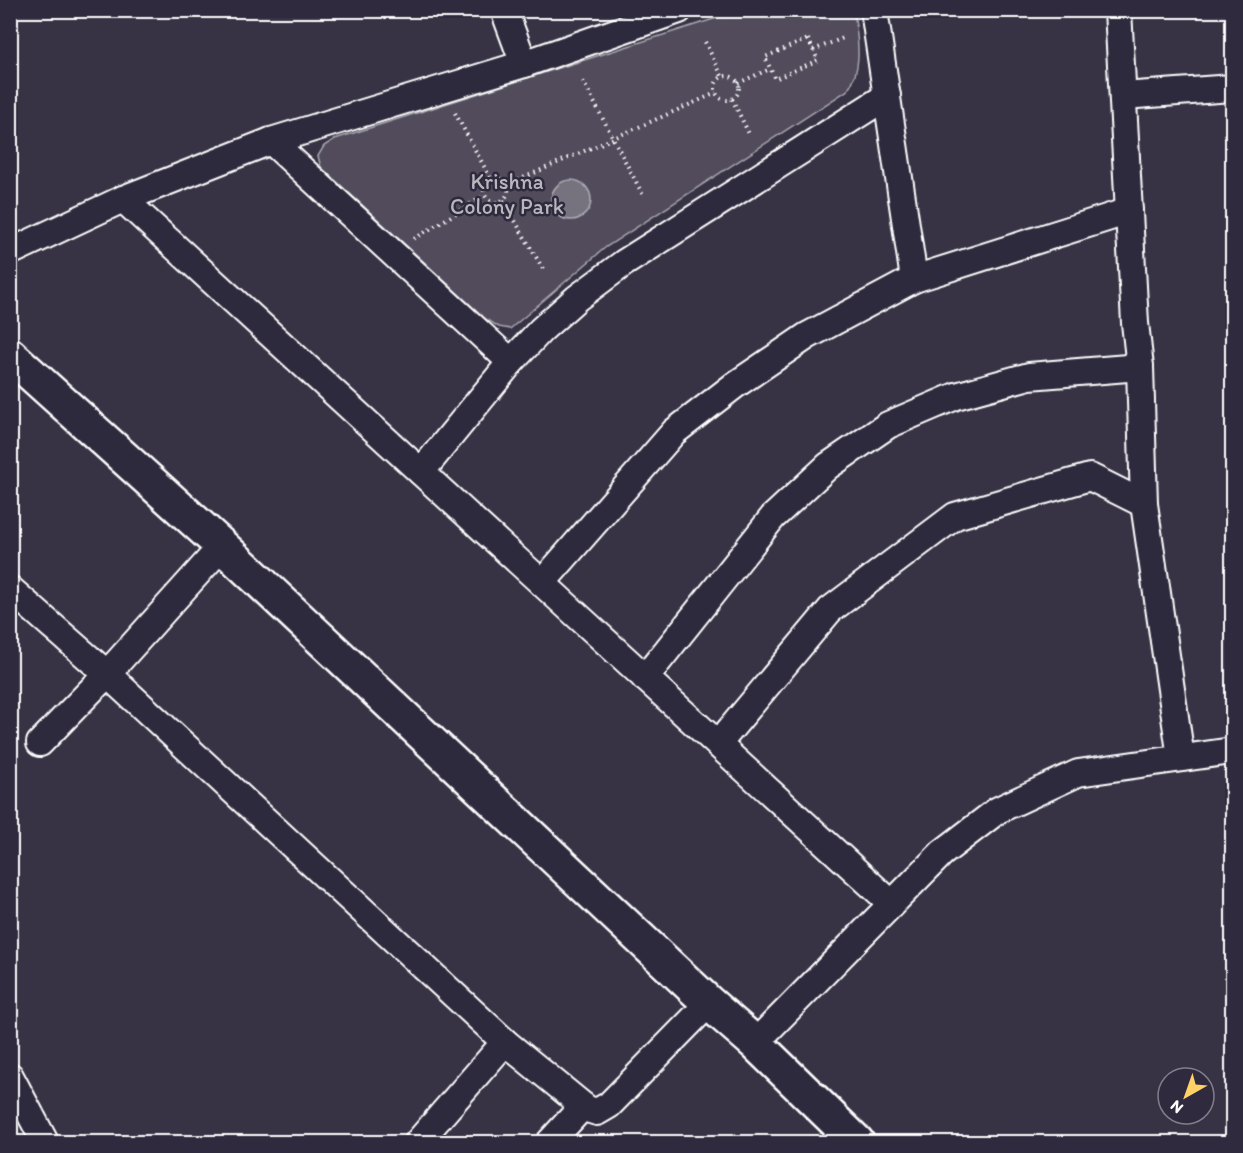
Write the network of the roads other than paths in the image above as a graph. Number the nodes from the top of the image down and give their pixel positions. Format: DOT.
graph roads {
  1 [pos="504,10"];
  2 [pos="678,10"];
  3 [pos="874,10"];
  4 [pos="1118,10"];
  5 [pos="524,64"];
  6 [pos="1233,88"];
  7 [pos="887,96"];
  8 [pos="1123,96"];
  9 [pos="271,141"];
  10 [pos="123,199"];
  11 [pos="1129,211"];
  12 [pos="10,252"];
  13 [pos="914,279"];
  14 [pos="10,356"];
  15 [pos="511,362"];
  16 [pos="1140,367"];
  17 [pos="422,472"];
  18 [pos="1144,504"];
  19 [pos="222,546"];
  20 [pos="542,583"];
  21 [pos="10,589"];
  22 [pos="107,674"];
  23 [pos="645,678"];
  24 [pos="40,743"];
  25 [pos="718,744"];
  26 [pos="1233,751"];
  27 [pos="1181,758"];
  28 [pos="891,903"];
  29 [pos="709,1004"];
  30 [pos="505,1042"];
  31 [pos="755,1043"];
  32 [pos="10,1076"];
  33 [pos="583,1106"];
  34 [pos="855,1142"];
  35 [pos="45,1143"];
  36 [pos="418,1143"];
  37 [pos="550,1143"];
  1 -- 5 [label="street"];
  2 -- 5 [label="street"];
  3 -- 7 [label="street"];
  4 -- 8 [label="street"];
  5 -- 9 [label="street"];
  6 -- 8 [label="street"];
  7 -- 13 [label="street"];
  7 -- 15 [label="street"];
  8 -- 11 [label="street"];
  9 -- 10 [label="street"];
  9 -- 15 [label="street"];
  10 -- 12 [label="street"];
  10 -- 17 [label="street"];
  11 -- 13 [label="street"];
  11 -- 16 [label="street"];
  13 -- 20 [label="street"];
  14 -- 19 [label="street"];
  15 -- 17 [label="street"];
  16 -- 18 [label="street"];
  16 -- 23 [label="street"];
  17 -- 20 [label="street"];
  18 -- 25 [label="street"];
  18 -- 27 [label="street"];
  19 -- 22 [label="street"];
  19 -- 29 [label="street"];
  20 -- 23 [label="street"];
  21 -- 22 [label="street"];
  22 -- 24 [label="street"];
  22 -- 30 [label="street"];
  23 -- 25 [label="street"];
  25 -- 28 [label="street"];
  26 -- 27 [label="street"];
  27 -- 28 [label="street"];
  28 -- 31 [label="street"];
  29 -- 31 [label="street"];
  29 -- 33 [label="street"];
  30 -- 33 [label="street"];
  30 -- 36 [label="street"];
  31 -- 34 [label="street"];
  32 -- 35 [label="street"];
  33 -- 37 [label="street"];
}
